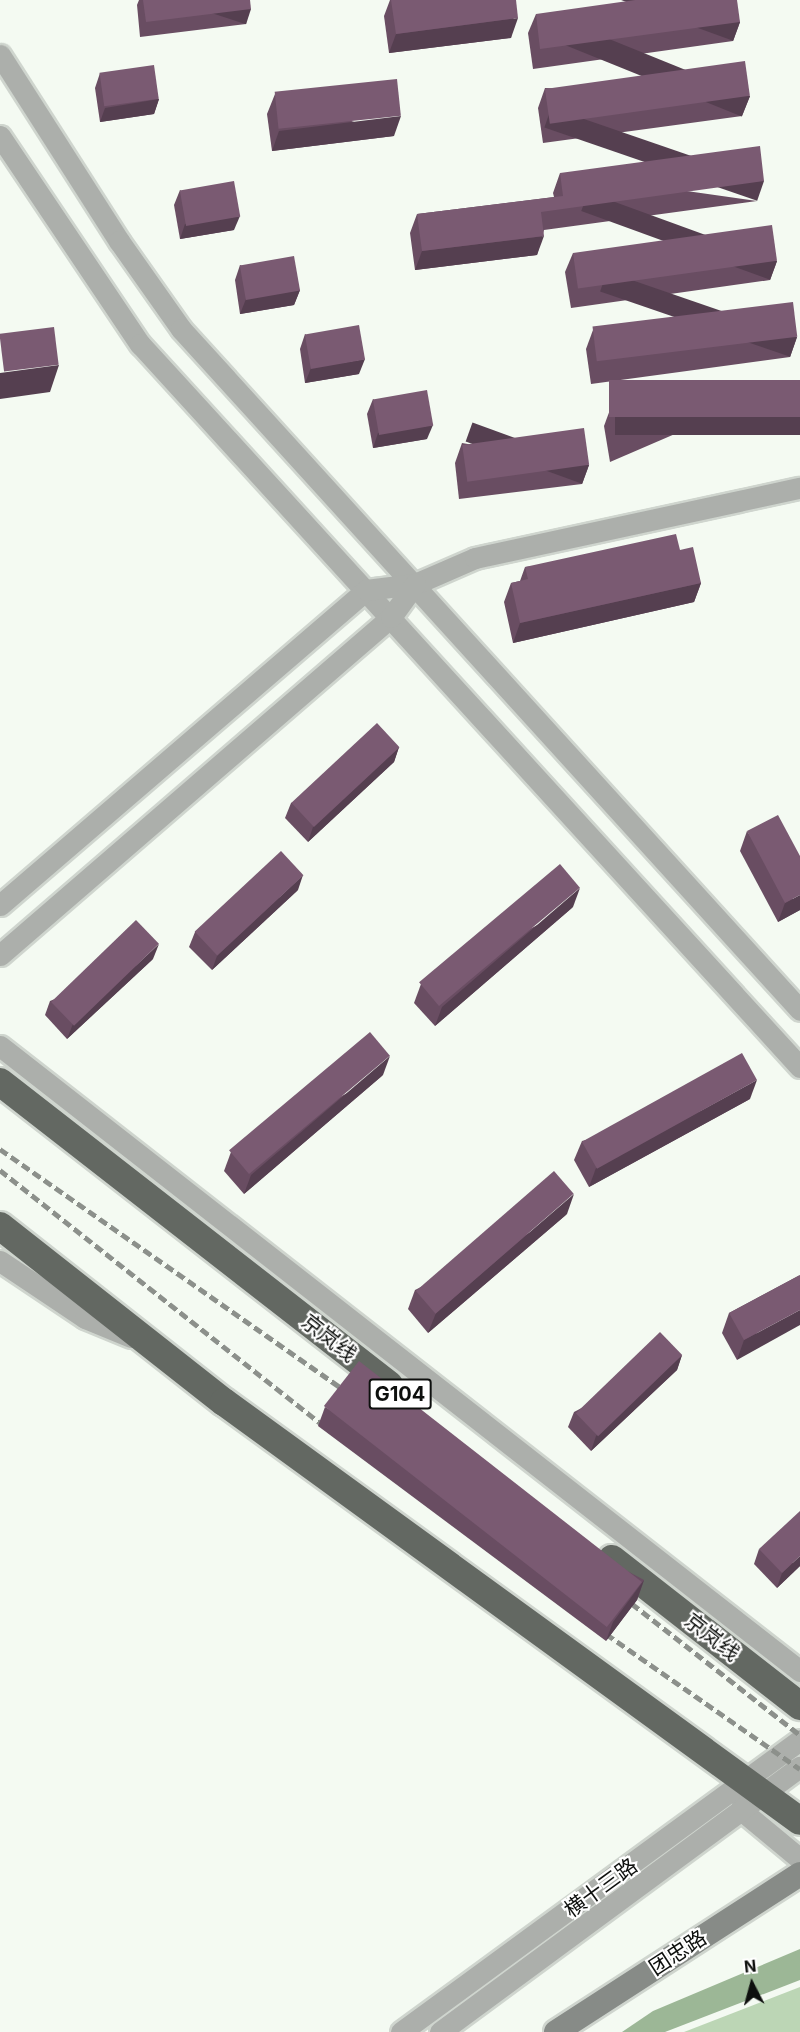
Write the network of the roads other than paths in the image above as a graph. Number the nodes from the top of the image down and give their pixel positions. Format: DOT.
graph roads {
  1 [pos="0,55"];
  2 [pos="0,136"];
  3 [pos="800,488"];
  4 [pos="415,584"];
  5 [pos="366,590"];
  6 [pos="391,617"];
  7 [pos="0,905"];
  8 [pos="0,955"];
  9 [pos="800,1011"];
  10 [pos="0,1046"];
  11 [pos="800,1067"];
  12 [pos="0,1082"];
  13 [pos="0,1226"];
  14 [pos="0,1261"];
  15 [pos="154,1347"];
  16 [pos="413,1404"];
  17 [pos="592,1543"];
  18 [pos="800,1671"];
  19 [pos="800,1706"];
  20 [pos="800,1740"];
  21 [pos="800,1767"];
  22 [pos="756,1788"];
  23 [pos="741,1810"];
  24 [pos="800,1821"];
  25 [pos="800,1859"];
  26 [pos="800,1874"];
  27 [pos="400,2032"];
  28 [pos="440,2032"];
  29 [pos="556,2032"];
  1 -- 4 [label="street"];
  2 -- 5 [label="street"];
  3 -- 4 [label="street"];
  4 -- 5 [label="street"];
  4 -- 6 [label="street"];
  4 -- 9 [label="street"];
  5 -- 6 [label="street"];
  5 -- 7 [label="street"];
  6 -- 8 [label="street"];
  6 -- 11 [label="street"];
  10 -- 18 [label="street"];
  12 -- 16 [label="highway, 京岚线 / G104"];
  13 -- 15 [label="highway"];
  14 -- 15 [label="street"];
  15 -- 22 [label="highway"];
  17 -- 19 [label="highway, 京岚线"];
  20 -- 22 [label="street, 横十三路"];
  21 -- 22 [label="street, 横十三路"];
  22 -- 23 [label="street"];
  22 -- 24 [label="highway"];
  22 -- 27 [label="street, 横十三路"];
  23 -- 25 [label="street"];
  23 -- 28 [label="street, 横十三路"];
  26 -- 29 [label="main road, 团忠路"];
}
